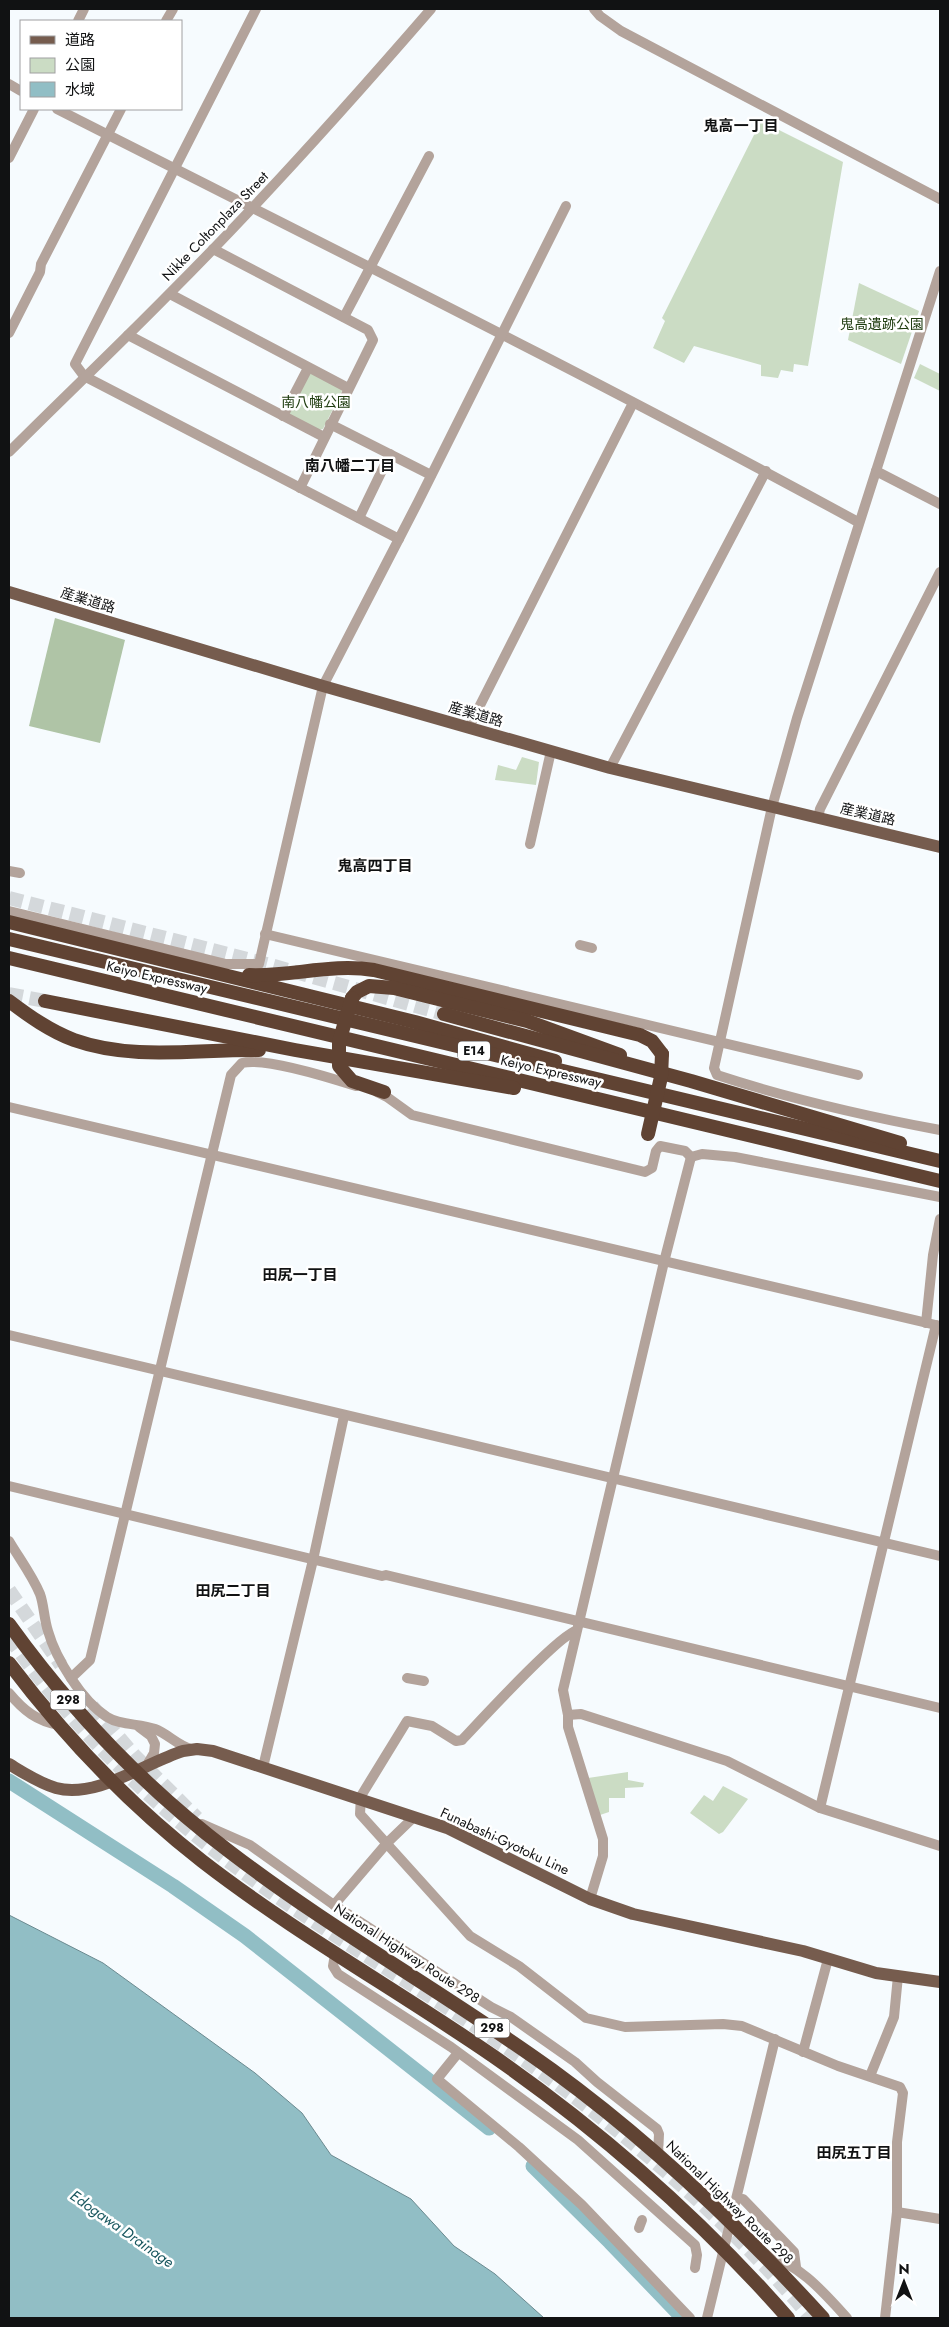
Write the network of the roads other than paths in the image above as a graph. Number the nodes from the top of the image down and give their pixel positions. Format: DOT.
graph roads {
  1 [pos="256,9"];
  2 [pos="431,9"];
  3 [pos="594,9"];
  4 [pos="33,110"];
  5 [pos="59,110"];
  6 [pos="120,110"];
  7 [pos="108,135"];
  8 [pos="429,156"];
  9 [pos="9,158"];
  10 [pos="174,169"];
  11 [pos="940,199"];
  12 [pos="566,206"];
  13 [pos="252,209"];
  14 [pos="213,249"];
  15 [pos="370,268"];
  16 [pos="940,271"];
  17 [pos="170,294"];
  18 [pos="344,317"];
  19 [pos="9,333"];
  20 [pos="128,335"];
  21 [pos="502,335"];
  22 [pos="308,368"];
  23 [pos="84,376"];
  24 [pos="348,388"];
  25 [pos="633,403"];
  26 [pos="283,416"];
  27 [pos="330,424"];
  28 [pos="324,437"];
  29 [pos="9,452"];
  30 [pos="390,454"];
  31 [pos="876,471"];
  32 [pos="766,472"];
  33 [pos="431,475"];
  34 [pos="300,488"];
  35 [pos="940,504"];
  36 [pos="359,518"];
  37 [pos="858,522"];
  38 [pos="399,539"];
  39 [pos="940,572"];
  40 [pos="9,592"];
  41 [pos="323,686"];
  42 [pos="469,727"];
  43 [pos="551,751"];
  44 [pos="610,768"];
  45 [pos="772,807"];
  46 [pos="818,818"];
  47 [pos="530,844"];
  48 [pos="940,847"];
  49 [pos="9,871"];
  50 [pos="20,874"];
  51 [pos="9,910"];
  52 [pos="9,921"];
  53 [pos="265,934"];
  54 [pos="9,939"];
  55 [pos="580,945"];
  56 [pos="592,948"];
  57 [pos="9,958"];
  58 [pos="228,975"];
  59 [pos="9,1001"];
  60 [pos="45,1001"];
  61 [pos="444,1014"];
  62 [pos="719,1041"];
  63 [pos="295,1050"];
  64 [pos="858,1075"];
  65 [pos="690,1081"];
  66 [pos="384,1092"];
  67 [pos="680,1100"];
  68 [pos="9,1107"];
  69 [pos="642,1110"];
  70 [pos="940,1130"];
  71 [pos="648,1134"];
  72 [pos="213,1154"];
  73 [pos="940,1155"];
  74 [pos="691,1157"];
  75 [pos="940,1161"];
  76 [pos="940,1181"];
  77 [pos="940,1197"];
  78 [pos="940,1219"];
  79 [pos="664,1262"];
  80 [pos="934,1325"];
  81 [pos="9,1335"];
  82 [pos="159,1370"];
  83 [pos="344,1416"];
  84 [pos="613,1478"];
  85 [pos="9,1486"];
  86 [pos="125,1513"];
  87 [pos="9,1541"];
  88 [pos="882,1542"];
  89 [pos="940,1556"];
  90 [pos="313,1560"];
  91 [pos="9,1610"];
  92 [pos="9,1624"];
  93 [pos="578,1626"];
  94 [pos="9,1663"];
  95 [pos="46,1672"];
  96 [pos="71,1678"];
  97 [pos="407,1678"];
  98 [pos="424,1682"];
  99 [pos="849,1686"];
  100 [pos="9,1694"];
  101 [pos="940,1708"];
  102 [pos="568,1715"];
  103 [pos="59,1725"];
  104 [pos="138,1727"];
  105 [pos="191,1749"];
  106 [pos="9,1764"];
  107 [pos="263,1767"];
  108 [pos="141,1768"];
  109 [pos="111,1781"];
  110 [pos="360,1800"];
  111 [pos="820,1808"];
  112 [pos="183,1815"];
  113 [pos="414,1817"];
  114 [pos="387,1842"];
  115 [pos="940,1846"];
  116 [pos="590,1899"];
  117 [pos="334,1905"];
  118 [pos="335,1954"];
  119 [pos="828,1959"];
  120 [pos="898,1976"];
  121 [pos="940,1982"];
  122 [pos="775,2039"];
  123 [pos="803,2052"];
  124 [pos="458,2053"];
  125 [pos="870,2076"];
  126 [pos="658,2155"];
  127 [pos="664,2192"];
  128 [pos="644,2198"];
  129 [pos="743,2199"];
  130 [pos="897,2212"];
  131 [pos="940,2220"];
  132 [pos="731,2222"];
  133 [pos="724,2247"];
  134 [pos="760,2252"];
  135 [pos="796,2267"];
  136 [pos="695,2268"];
  137 [pos="690,2318"];
  138 [pos="707,2318"];
  139 [pos="787,2318"];
  140 [pos="823,2318"];
  141 [pos="847,2318"];
  142 [pos="885,2318"];
  1 -- 10 [label="street"];
  2 -- 13 [label="street, Nikke Coltonplaza Street"];
  3 -- 11 [label="street"];
  4 -- 9 [label="street"];
  5 -- 7 [label="street"];
  6 -- 7 [label="street"];
  7 -- 10 [label="street"];
  7 -- 19 [label="street"];
  8 -- 15 [label="street"];
  10 -- 13 [label="street"];
  10 -- 23 [label="street"];
  12 -- 21 [label="street"];
  13 -- 14 [label="street, Nikke Coltonplaza Street"];
  13 -- 15 [label="street"];
  14 -- 17 [label="street, Nikke Coltonplaza Street"];
  14 -- 18 [label="street"];
  15 -- 18 [label="street"];
  15 -- 21 [label="street"];
  16 -- 31 [label="street"];
  17 -- 20 [label="street, Nikke Coltonplaza Street"];
  17 -- 22 [label="street"];
  18 -- 24 [label="street"];
  20 -- 23 [label="street, Nikke Coltonplaza Street"];
  20 -- 26 [label="street"];
  21 -- 25 [label="street"];
  21 -- 33 [label="street"];
  22 -- 24 [label="street"];
  22 -- 26 [label="street"];
  23 -- 29 [label="street, Nikke Coltonplaza Street"];
  23 -- 34 [label="street"];
  24 -- 27 [label="street"];
  25 -- 32 [label="street"];
  25 -- 42 [label="street"];
  26 -- 28 [label="street"];
  27 -- 28 [label="street"];
  27 -- 30 [label="street"];
  28 -- 34 [label="street"];
  30 -- 33 [label="street"];
  30 -- 36 [label="street"];
  31 -- 35 [label="street"];
  31 -- 37 [label="street"];
  32 -- 37 [label="street"];
  32 -- 44 [label="street"];
  33 -- 38 [label="street"];
  34 -- 36 [label="street"];
  36 -- 38 [label="street"];
  37 -- 45 [label="street"];
  38 -- 41 [label="street"];
  39 -- 46 [label="street"];
  40 -- 41 [label="main road, 産業道路"];
  41 -- 42 [label="main road, 産業道路"];
  41 -- 53 [label="street"];
  42 -- 43 [label="main road, 産業道路"];
  43 -- 44 [label="main road, 産業道路"];
  43 -- 47 [label="street"];
  44 -- 45 [label="main road, 産業道路"];
  45 -- 46 [label="main road, 産業道路"];
  45 -- 62 [label="street"];
  46 -- 48 [label="main road, 産業道路"];
  49 -- 50 [label="street"];
  51 -- 53 [label="street"];
  52 -- 58 [label="highway"];
  53 -- 62 [label="street"];
  54 -- 67 [label="highway, Keiyo Expressway / E14"];
  55 -- 56 [label="street"];
  57 -- 69 [label="highway, Keiyo Expressway / E14"];
  58 -- 67 [label="highway"];
  58 -- 71 [label="highway, bridge"];
  59 -- 63 [label="highway"];
  60 -- 63 [label="highway"];
  61 -- 65 [label="highway"];
  62 -- 64 [label="street"];
  62 -- 70 [label="street"];
  63 -- 69 [label="highway"];
  65 -- 66 [label="highway, bridge"];
  65 -- 73 [label="highway"];
  67 -- 75 [label="highway, Keiyo Expressway / E14"];
  68 -- 72 [label="street"];
  69 -- 76 [label="highway, Keiyo Expressway / E14"];
  72 -- 74 [label="street"];
  72 -- 79 [label="street"];
  72 -- 82 [label="street"];
  74 -- 77 [label="street"];
  74 -- 79 [label="street"];
  78 -- 80 [label="street"];
  79 -- 80 [label="street"];
  79 -- 84 [label="street"];
  80 -- 88 [label="street"];
  81 -- 82 [label="street"];
  82 -- 83 [label="street"];
  82 -- 86 [label="street"];
  83 -- 84 [label="street"];
  83 -- 90 [label="street"];
  84 -- 88 [label="street"];
  84 -- 93 [label="street"];
  85 -- 86 [label="street"];
  86 -- 90 [label="street"];
  86 -- 96 [label="street"];
  87 -- 96 [label="street"];
  88 -- 89 [label="street"];
  88 -- 99 [label="street"];
  90 -- 93 [label="street"];
  90 -- 107 [label="street"];
  91 -- 95 [label="highway, 298"];
  92 -- 95 [label="highway, National Highway Route 298 / 298"];
  93 -- 99 [label="street"];
  93 -- 102 [label="street"];
  93 -- 110 [label="street"];
  94 -- 103 [label="highway, 298"];
  95 -- 108 [label="highway, National Highway Route 298 / 298"];
  96 -- 104 [label="street"];
  97 -- 98 [label="street"];
  99 -- 101 [label="street"];
  99 -- 111 [label="street"];
  100 -- 103 [label="street"];
  102 -- 111 [label="street"];
  102 -- 116 [label="street"];
  103 -- 109 [label="highway, 298"];
  104 -- 105 [label="street"];
  104 -- 108 [label="street"];
  105 -- 107 [label="main road, Funabashi-Gyotoku Line"];
  105 -- 108 [label="main road, Funabashi-Gyotoku Line"];
  106 -- 109 [label="main road, Funabashi-Gyotoku Line"];
  107 -- 110 [label="main road, Funabashi-Gyotoku Line"];
  108 -- 109 [label="main road, Funabashi-Gyotoku Line"];
  108 -- 112 [label="highway, National Highway Route 298 / 298"];
  109 -- 118 [label="highway, 298"];
  110 -- 113 [label="main road, Funabashi-Gyotoku Line"];
  110 -- 114 [label="street"];
  111 -- 115 [label="street"];
  112 -- 117 [label="street"];
  112 -- 126 [label="highway, National Highway Route 298 / 298"];
  113 -- 114 [label="street"];
  113 -- 116 [label="main road, Funabashi-Gyotoku Line"];
  114 -- 117 [label="street"];
  114 -- 122 [label="street"];
  116 -- 119 [label="main road, Funabashi-Gyotoku Line"];
  117 -- 126 [label="street"];
  118 -- 124 [label="street"];
  118 -- 127 [label="highway, 298"];
  119 -- 120 [label="main road, Funabashi-Gyotoku Line"];
  119 -- 123 [label="street"];
  120 -- 121 [label="main road, Funabashi-Gyotoku Line"];
  120 -- 125 [label="street"];
  122 -- 123 [label="street"];
  122 -- 132 [label="street"];
  123 -- 125 [label="street"];
  124 -- 128 [label="street"];
  124 -- 137 [label="street"];
  125 -- 130 [label="street"];
  126 -- 132 [label="highway, National Highway Route 298 / 298"];
  127 -- 128 [label="street"];
  127 -- 133 [label="highway, 298"];
  128 -- 136 [label="street"];
  129 -- 135 [label="street"];
  130 -- 131 [label="street"];
  130 -- 142 [label="street"];
  132 -- 133 [label="street"];
  132 -- 134 [label="highway, National Highway Route 298 / 298"];
  133 -- 138 [label="street"];
  133 -- 139 [label="highway, 298"];
  134 -- 135 [label="street"];
  134 -- 140 [label="highway, National Highway Route 298 / 298"];
  135 -- 141 [label="street"];
}
